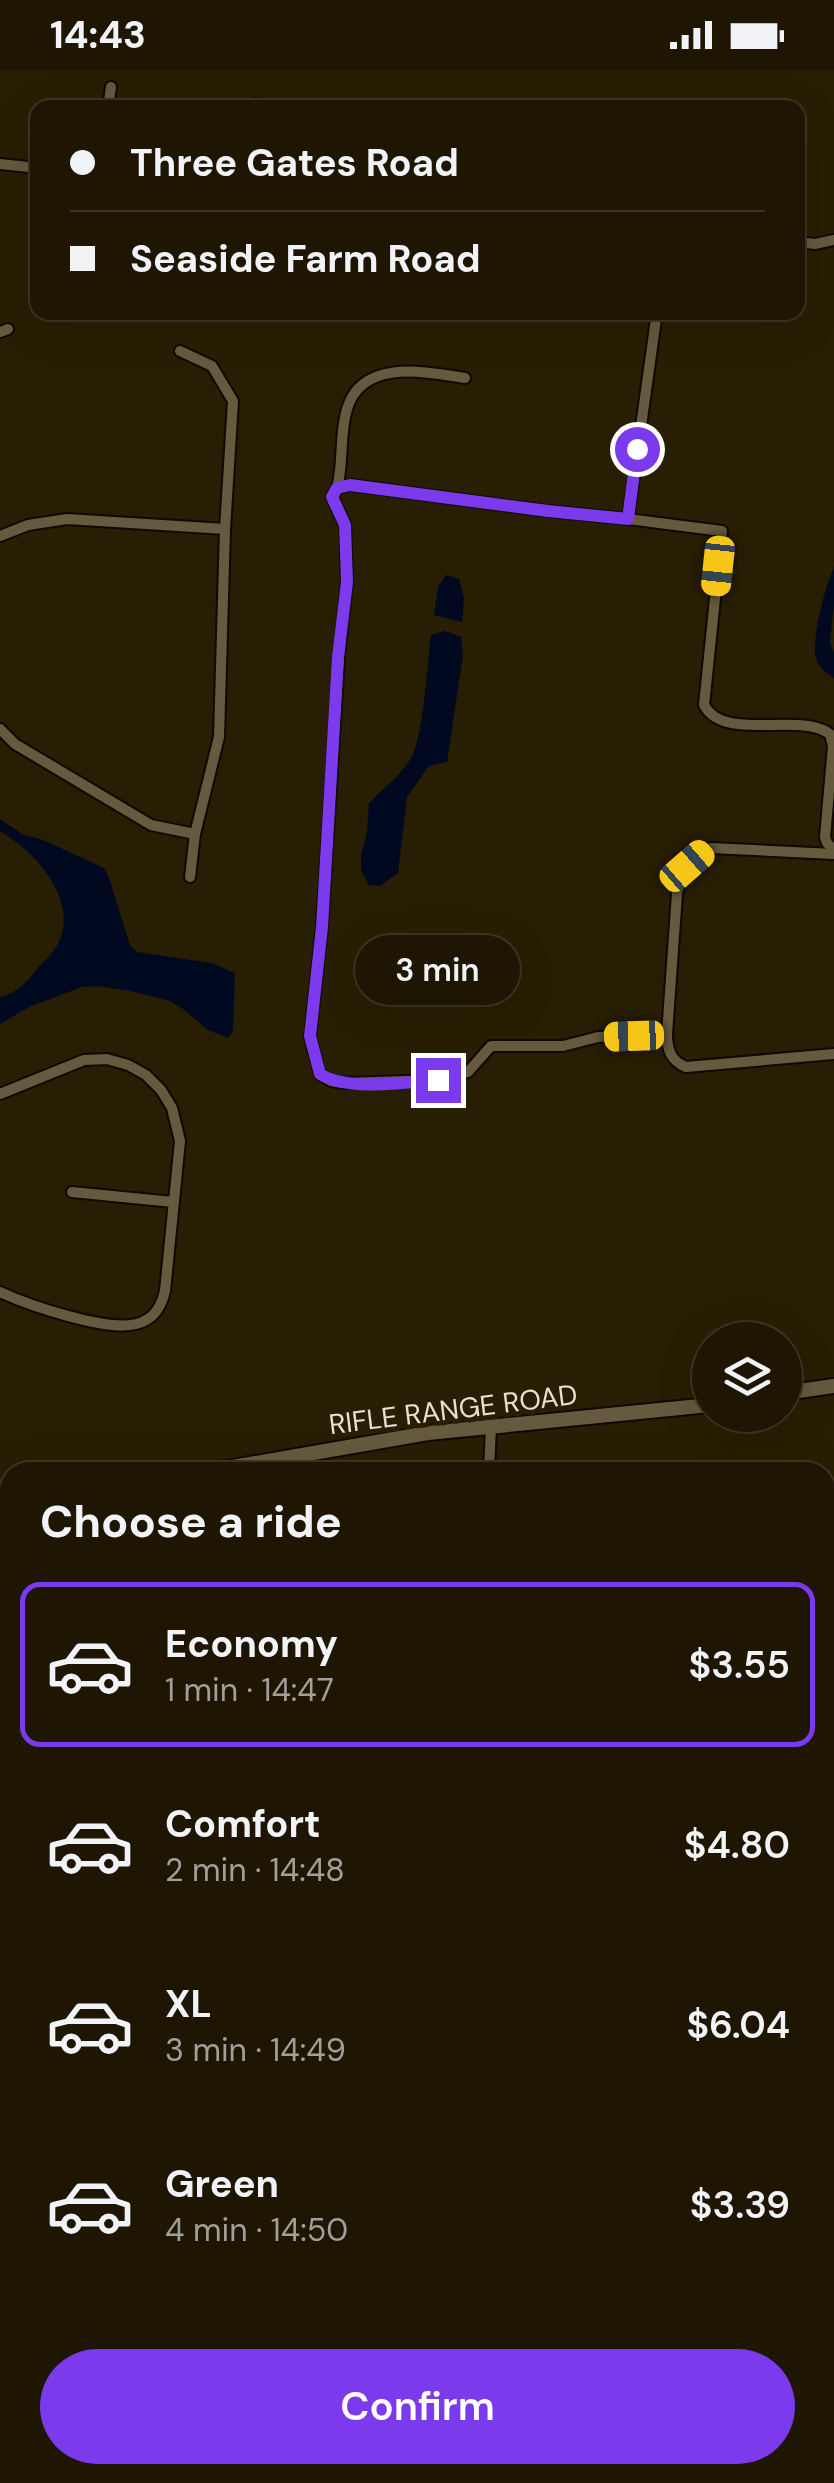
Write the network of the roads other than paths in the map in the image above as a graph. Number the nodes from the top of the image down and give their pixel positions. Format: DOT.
graph roads {
  1 [pos="111,87"];
  2 [pos="109,100"];
  3 [pos="0,164"];
  4 [pos="30,167"];
  5 [pos="834,240"];
  6 [pos="805,243"];
  7 [pos="656,320"];
  8 [pos="180,351"];
  9 [pos="465,378"];
  10 [pos="337,488"];
  11 [pos="628,519"];
  12 [pos="225,530"];
  13 [pos="0,536"];
  14 [pos="0,729"];
  15 [pos="195,834"];
  16 [pos="834,852"];
  17 [pos="190,878"];
  18 [pos="667,1034"];
  19 [pos="834,1054"];
  20 [pos="0,1094"];
  21 [pos="72,1192"];
  22 [pos="173,1202"];
  23 [pos="0,1292"];
  24 [pos="834,1386"];
  25 [pos="802,1391"];
  26 [pos="692,1407"];
  27 [pos="491,1426"];
  28 [pos="271,1462"];
  29 [pos="489,1462"];
  1 -- 2 [label="street"];
  3 -- 4 [label="street"];
  5 -- 6 [label="street"];
  7 -- 11 [label="street"];
  8 -- 12 [label="street"];
  9 -- 10 [label="street"];
  10 -- 11 [label="street"];
  10 -- 18 [label="street"];
  11 -- 16 [label="street"];
  12 -- 13 [label="street"];
  12 -- 15 [label="street"];
  14 -- 15 [label="street"];
  15 -- 17 [label="street"];
  16 -- 18 [label="street"];
  18 -- 19 [label="street"];
  20 -- 22 [label="street"];
  21 -- 22 [label="street"];
  22 -- 23 [label="street"];
  24 -- 25 [label="main road"];
  26 -- 27 [label="main road, RIFLE RANGE ROAD"];
  27 -- 28 [label="main road, RIFLE RANGE ROAD"];
  27 -- 29 [label="street"];
}
